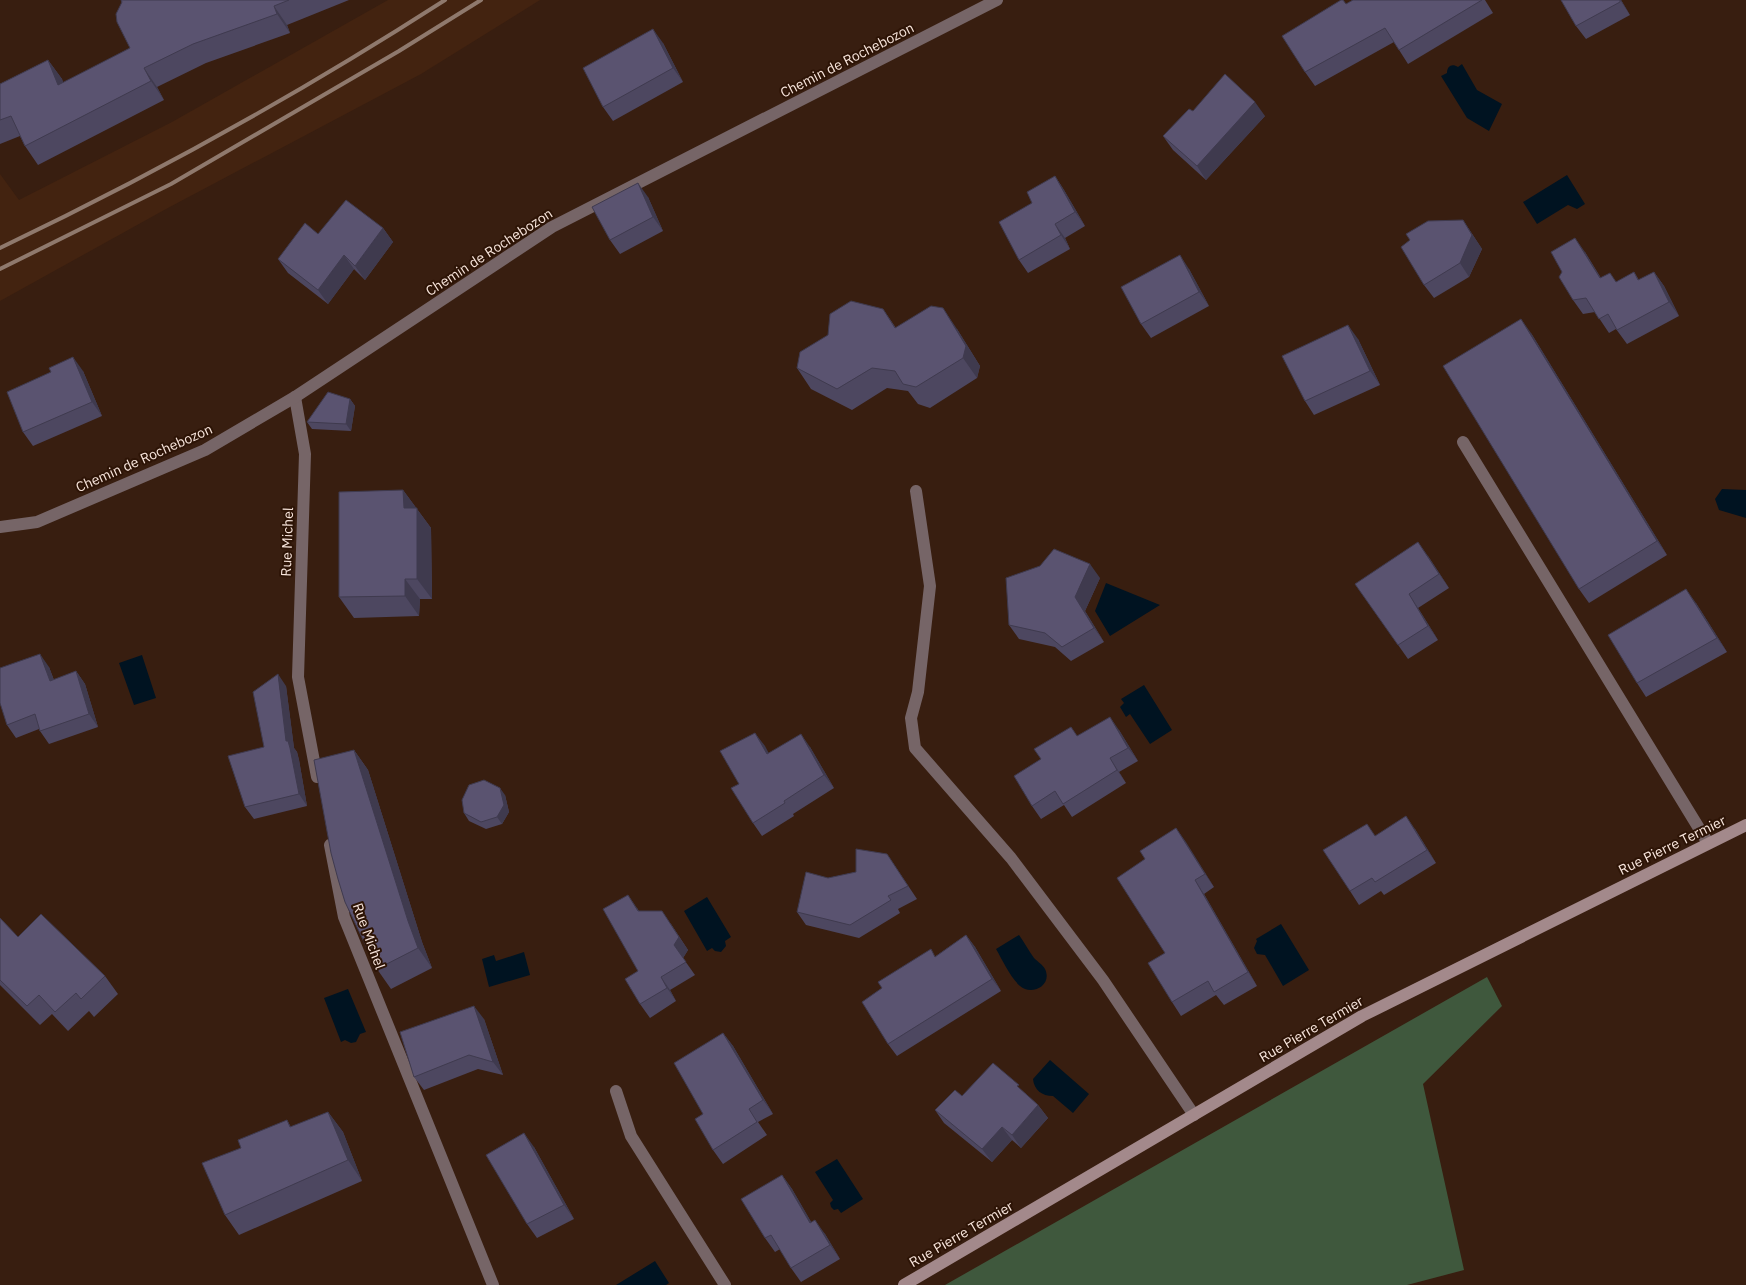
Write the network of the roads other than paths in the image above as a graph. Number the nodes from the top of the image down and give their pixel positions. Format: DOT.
graph roads {
  1 [pos="997,0"];
  2 [pos="295,397"];
  3 [pos="1463,442"];
  4 [pos="916,490"];
  5 [pos="0,527"];
  6 [pos="320,792"];
  7 [pos="1746,825"];
  8 [pos="328,831"];
  9 [pos="1708,843"];
  10 [pos="616,1091"];
  11 [pos="1194,1115"];
  12 [pos="493,1285"];
  13 [pos="725,1285"];
  14 [pos="904,1285"];
  1 -- 2 [label="street, Chemin de Rochebozon"];
  2 -- 5 [label="street, Chemin de Rochebozon"];
  2 -- 6 [label="street, Rue Michel"];
  3 -- 9 [label="street"];
  4 -- 11 [label="street"];
  7 -- 9 [label="street, Rue Pierre Termier"];
  8 -- 12 [label="street, Rue Michel"];
  9 -- 11 [label="street, Rue Pierre Termier"];
  10 -- 13 [label="street"];
  11 -- 14 [label="street, Rue Pierre Termier"];
}
